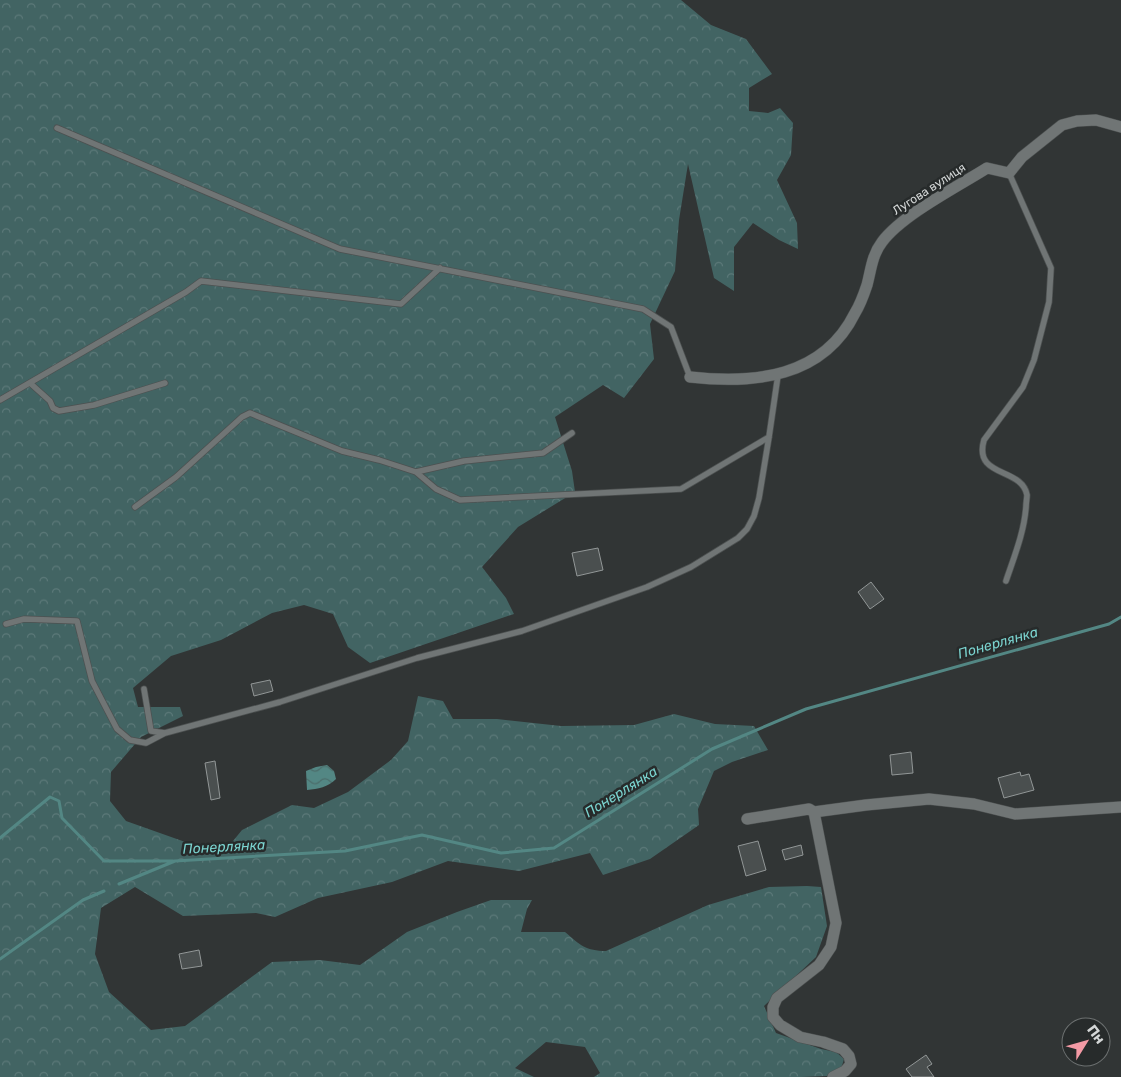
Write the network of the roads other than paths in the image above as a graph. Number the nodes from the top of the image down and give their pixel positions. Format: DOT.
graph roads {
  1 [pos="57,128"];
  2 [pos="1121,128"];
  3 [pos="1009,173"];
  4 [pos="440,268"];
  5 [pos="778,374"];
  6 [pos="690,377"];
  7 [pos="30,382"];
  8 [pos="165,383"];
  9 [pos="0,400"];
  10 [pos="572,433"];
  11 [pos="769,438"];
  12 [pos="416,472"];
  13 [pos="135,507"];
  14 [pos="1006,582"];
  15 [pos="6,624"];
  16 [pos="144,689"];
  17 [pos="165,733"];
  18 [pos="1121,807"];
  19 [pos="814,812"];
  20 [pos="747,819"];
  21 [pos="833,1077"];
  1 -- 4 [label="lane"];
  2 -- 3 [label="street"];
  3 -- 5 [label="street, Лугова вулиця"];
  3 -- 14 [label="lane"];
  4 -- 6 [label="lane"];
  4 -- 7 [label="lane"];
  5 -- 6 [label="street, Лугова вулиця"];
  5 -- 11 [label="lane"];
  7 -- 8 [label="lane"];
  7 -- 9 [label="lane"];
  10 -- 12 [label="lane"];
  11 -- 12 [label="lane"];
  11 -- 17 [label="lane"];
  12 -- 13 [label="lane"];
  15 -- 17 [label="lane"];
  16 -- 17 [label="lane"];
  18 -- 19 [label="street"];
  19 -- 20 [label="street"];
  19 -- 21 [label="street"];
}
